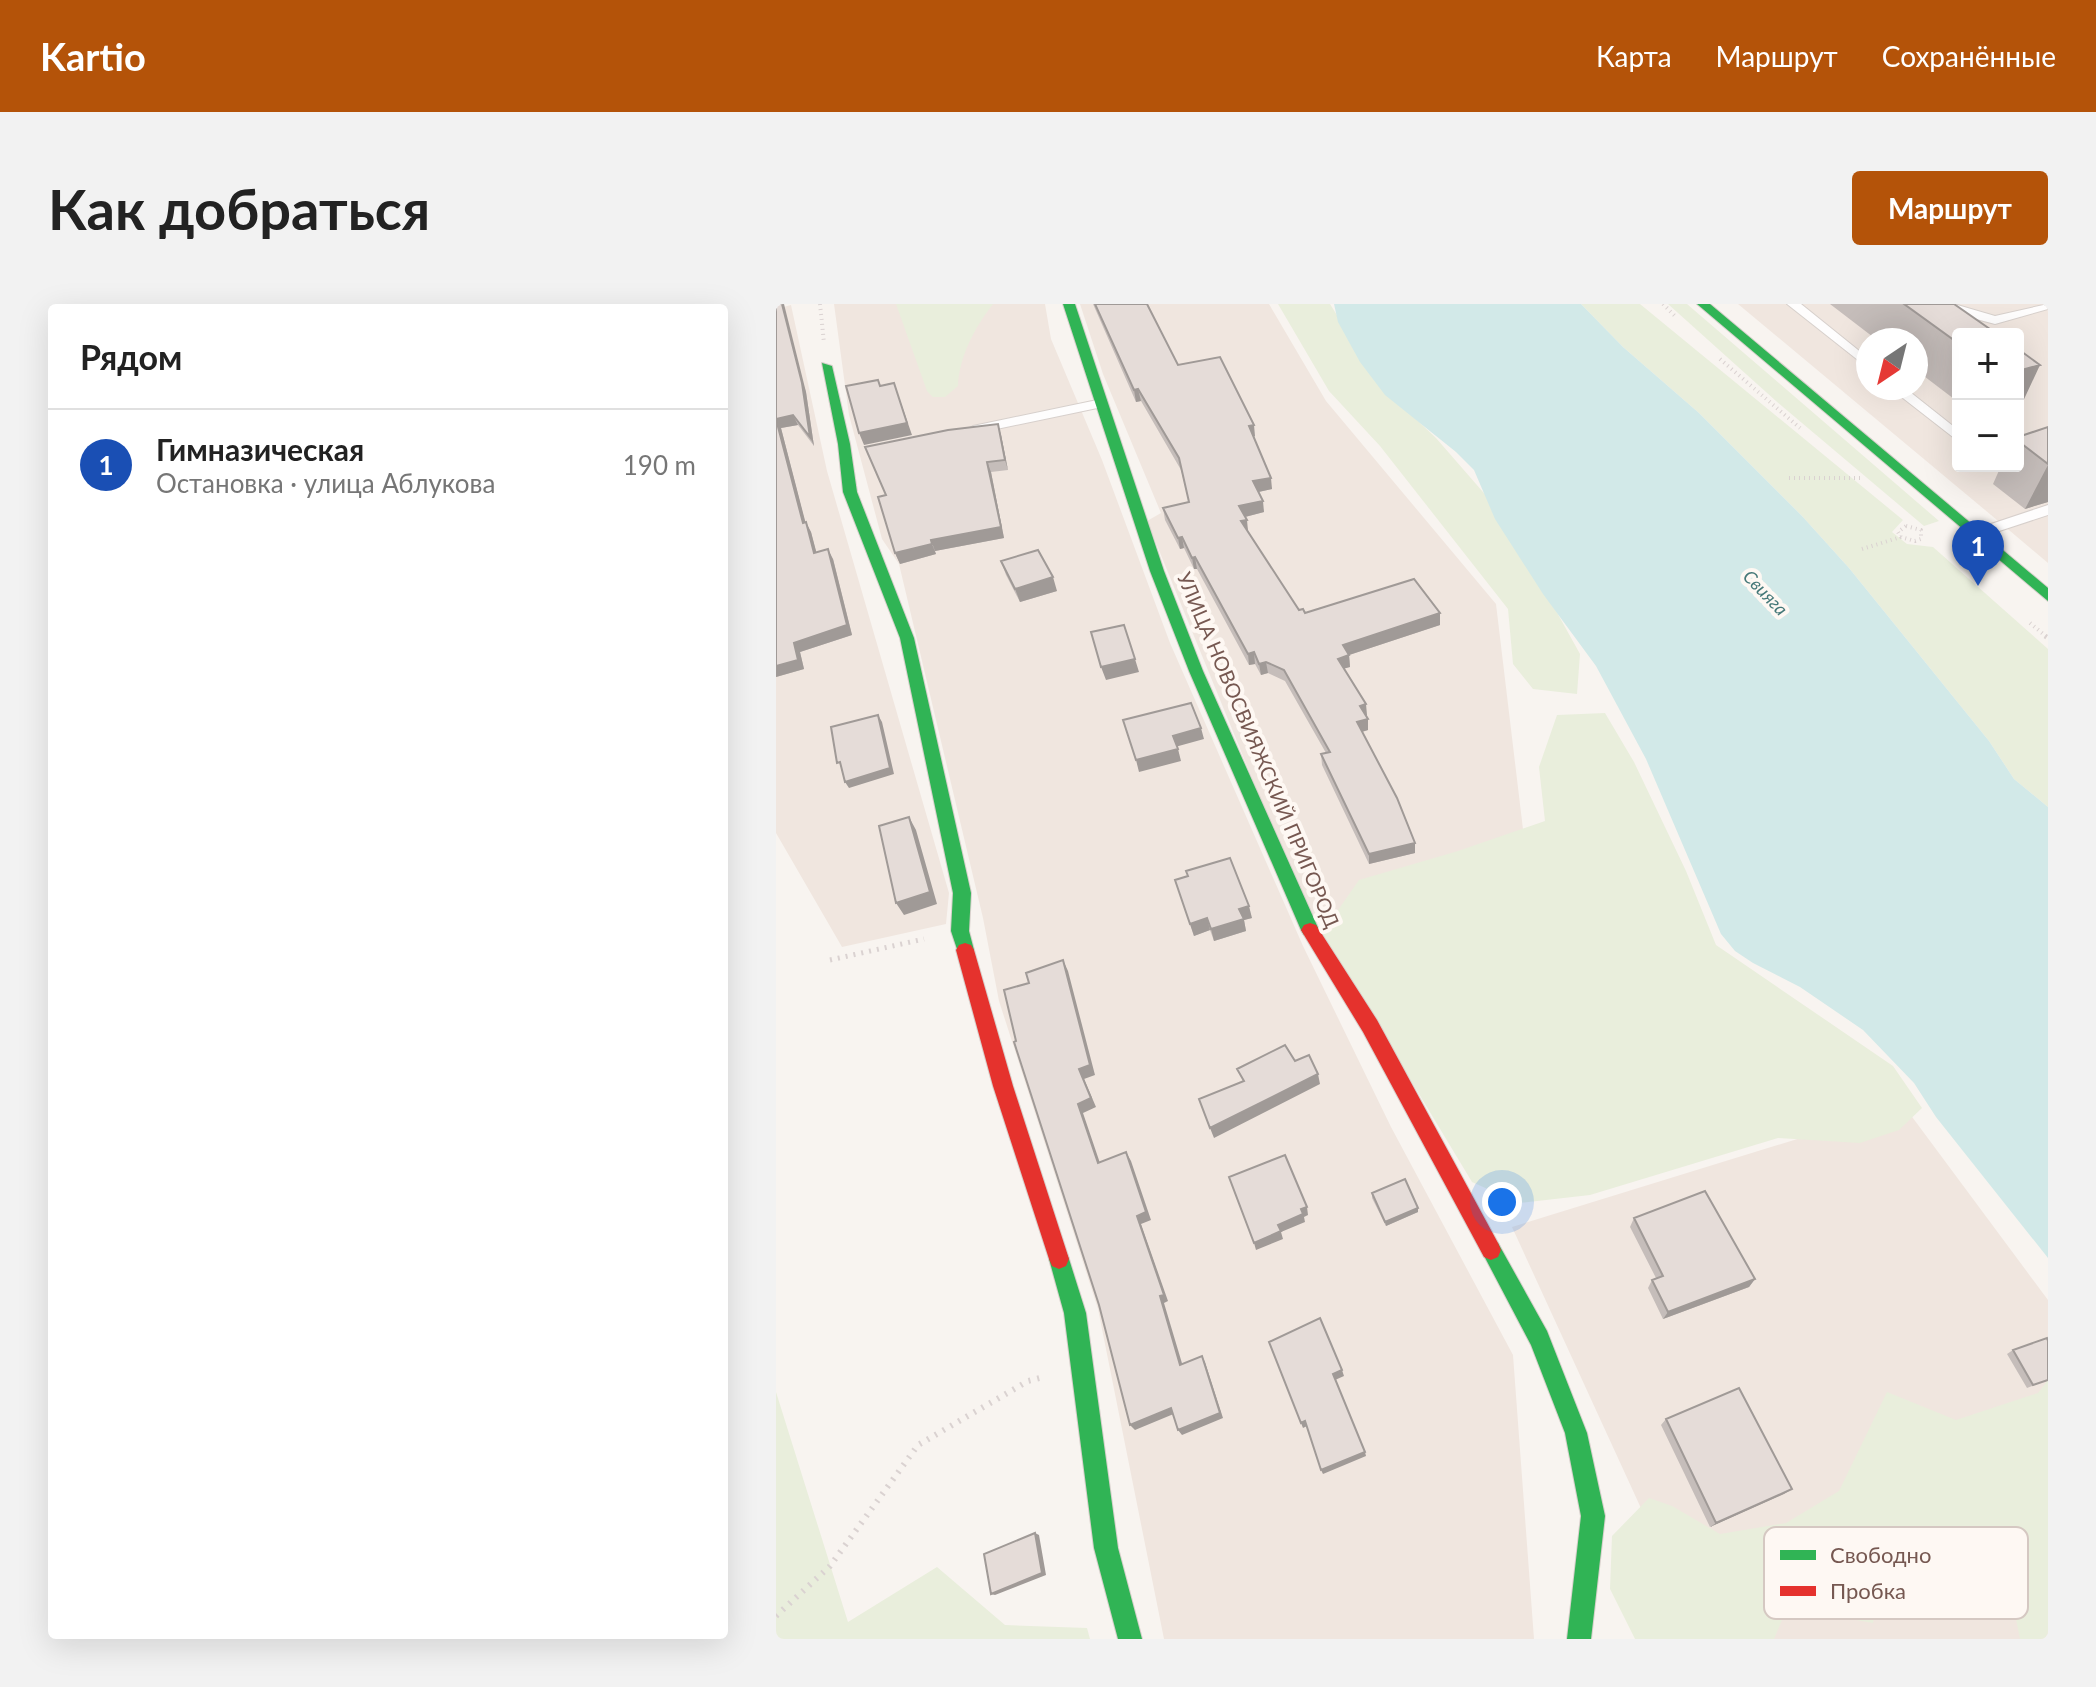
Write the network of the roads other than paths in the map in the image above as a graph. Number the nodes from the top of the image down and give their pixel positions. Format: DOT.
graph roads {
  1 [pos="1069,304"];
  2 [pos="1703,304"];
  3 [pos="1793,304"];
  4 [pos="2048,305"];
  5 [pos="1936,309"];
  6 [pos="1856,354"];
  7 [pos="826,366"];
  8 [pos="1912,400"];
  9 [pos="1102,403"];
  10 [pos="965,431"];
  11 [pos="1952,432"];
  12 [pos="2048,510"];
  13 [pos="1975,534"];
  14 [pos="2048,596"];
  15 [pos="1130,1639"];
  16 [pos="1579,1639"];
  1 -- 9 [label="street, УЛИЦА НОВОСВИЯЖСКИЙ ПРИГОРОД"];
  2 -- 13 [label="street"];
  3 -- 6 [label="lane"];
  4 -- 5 [label="lane"];
  7 -- 15 [label="street"];
  8 -- 11 [label="lane"];
  9 -- 10 [label="lane"];
  9 -- 16 [label="street, УЛИЦА НОВОСВИЯЖСКИЙ ПРИГОРОД"];
  12 -- 13 [label="lane"];
  13 -- 14 [label="street"];
}
